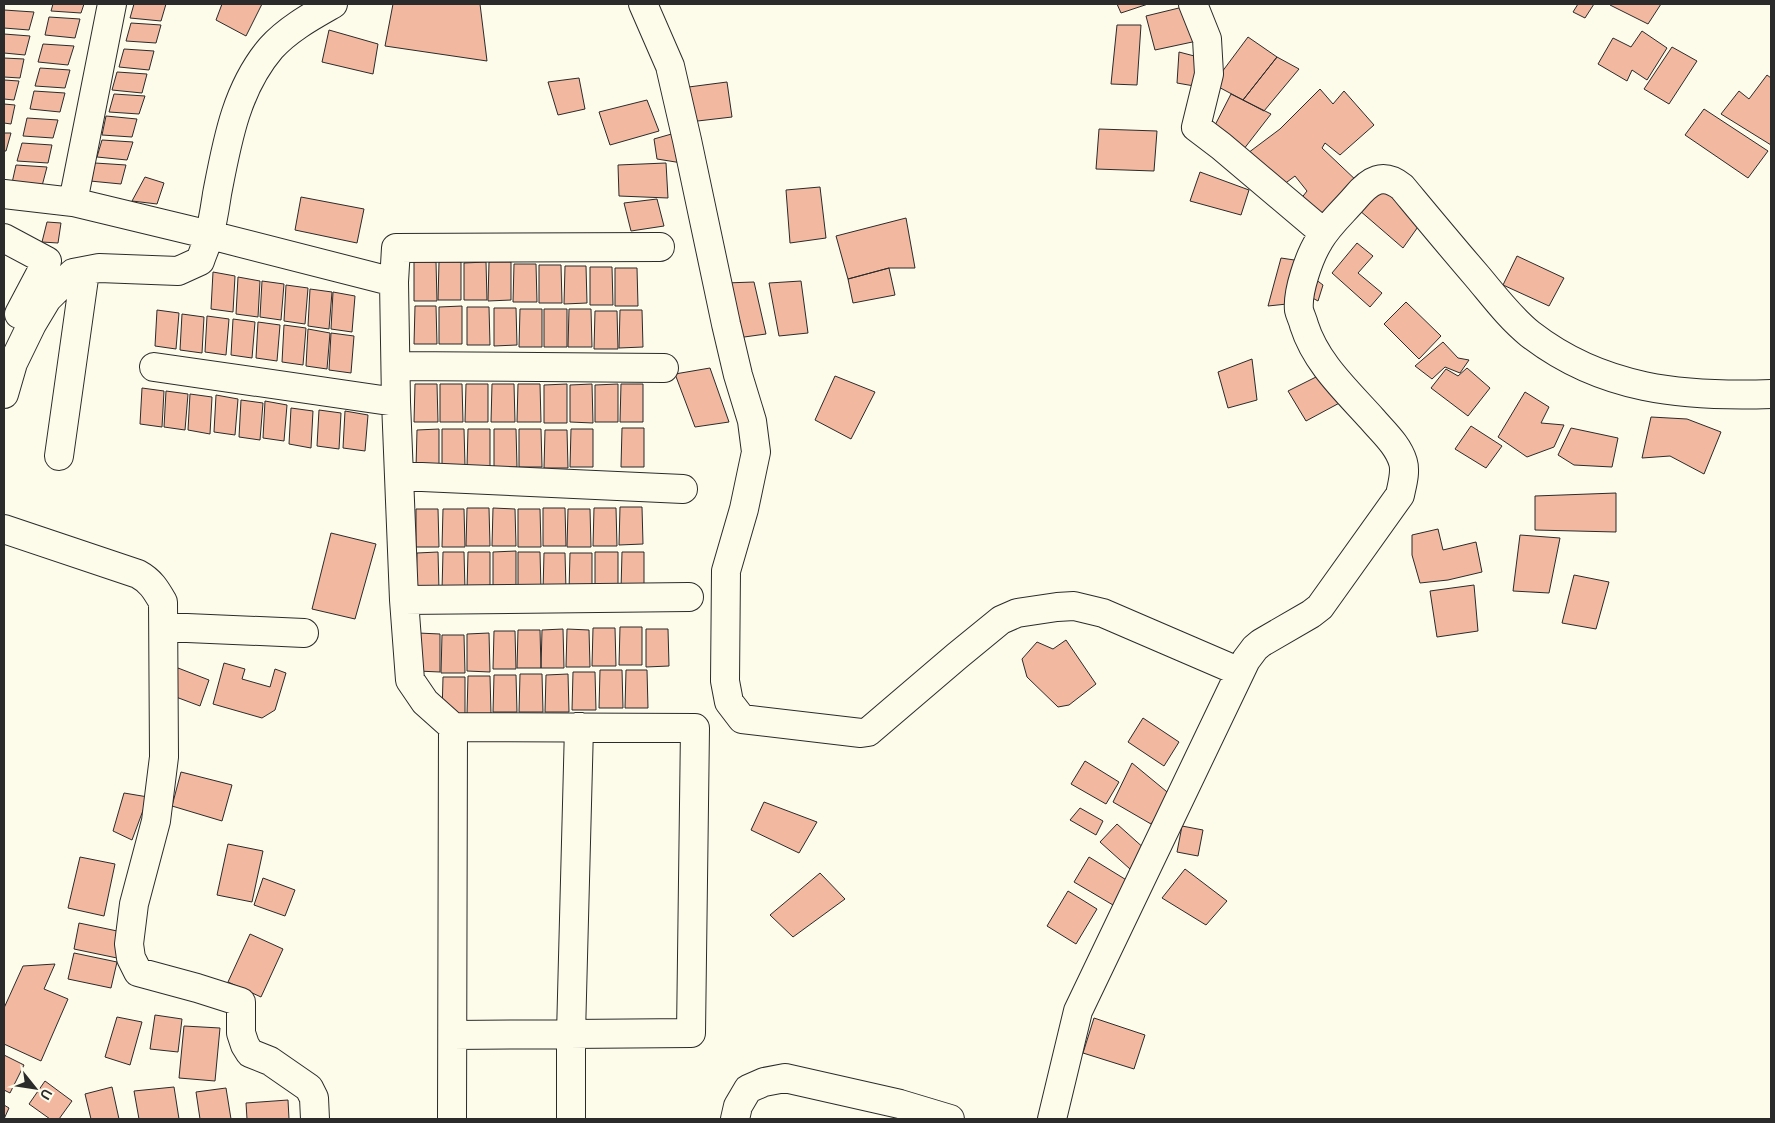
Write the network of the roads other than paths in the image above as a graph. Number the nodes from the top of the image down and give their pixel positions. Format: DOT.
graph roads {
  1 [pos="112,4"];
  2 [pos="333,4"];
  3 [pos="643,4"];
  4 [pos="1193,4"];
  5 [pos="4,194"];
  6 [pos="73,202"];
  7 [pos="210,234"];
  8 [pos="1324,234"];
  9 [pos="4,238"];
  10 [pos="660,246"];
  11 [pos="85,271"];
  12 [pos="394,282"];
  13 [pos="4,344"];
  14 [pos="396,366"];
  15 [pos="154,367"];
  16 [pos="664,368"];
  17 [pos="4,394"];
  18 [pos="1771,394"];
  19 [pos="396,402"];
  20 [pos="59,456"];
  21 [pos="400,476"];
  22 [pos="683,489"];
  23 [pos="4,529"];
  24 [pos="689,597"];
  25 [pos="404,600"];
  26 [pos="164,627"];
  27 [pos="304,633"];
  28 [pos="1240,672"];
  29 [pos="453,727"];
  30 [pos="579,727"];
  31 [pos="571,1034"];
  32 [pos="453,1035"];
  33 [pos="316,1119"];
  34 [pos="452,1119"];
  35 [pos="571,1119"];
  36 [pos="734,1119"];
  37 [pos="950,1119"];
  38 [pos="1052,1119"];
  1 -- 6 [label="street"];
  2 -- 7 [label="street"];
  3 -- 28 [label="street"];
  4 -- 8 [label="street"];
  5 -- 6 [label="street"];
  6 -- 7 [label="street"];
  7 -- 11 [label="street"];
  7 -- 12 [label="street"];
  8 -- 18 [label="street"];
  8 -- 28 [label="street"];
  9 -- 13 [label="street"];
  10 -- 12 [label="street"];
  11 -- 17 [label="street"];
  11 -- 20 [label="street"];
  12 -- 14 [label="street"];
  14 -- 16 [label="street"];
  14 -- 19 [label="street"];
  15 -- 19 [label="street"];
  19 -- 21 [label="street"];
  21 -- 22 [label="street"];
  21 -- 25 [label="street"];
  23 -- 26 [label="street"];
  24 -- 25 [label="street"];
  25 -- 29 [label="street"];
  26 -- 27 [label="street"];
  26 -- 33 [label="street"];
  28 -- 38 [label="street"];
  29 -- 30 [label="street"];
  29 -- 32 [label="street"];
  30 -- 31 [label="street"];
  30 -- 31 [label="street"];
  31 -- 32 [label="street"];
  31 -- 35 [label="street"];
  32 -- 34 [label="street"];
  36 -- 37 [label="street"];
}
